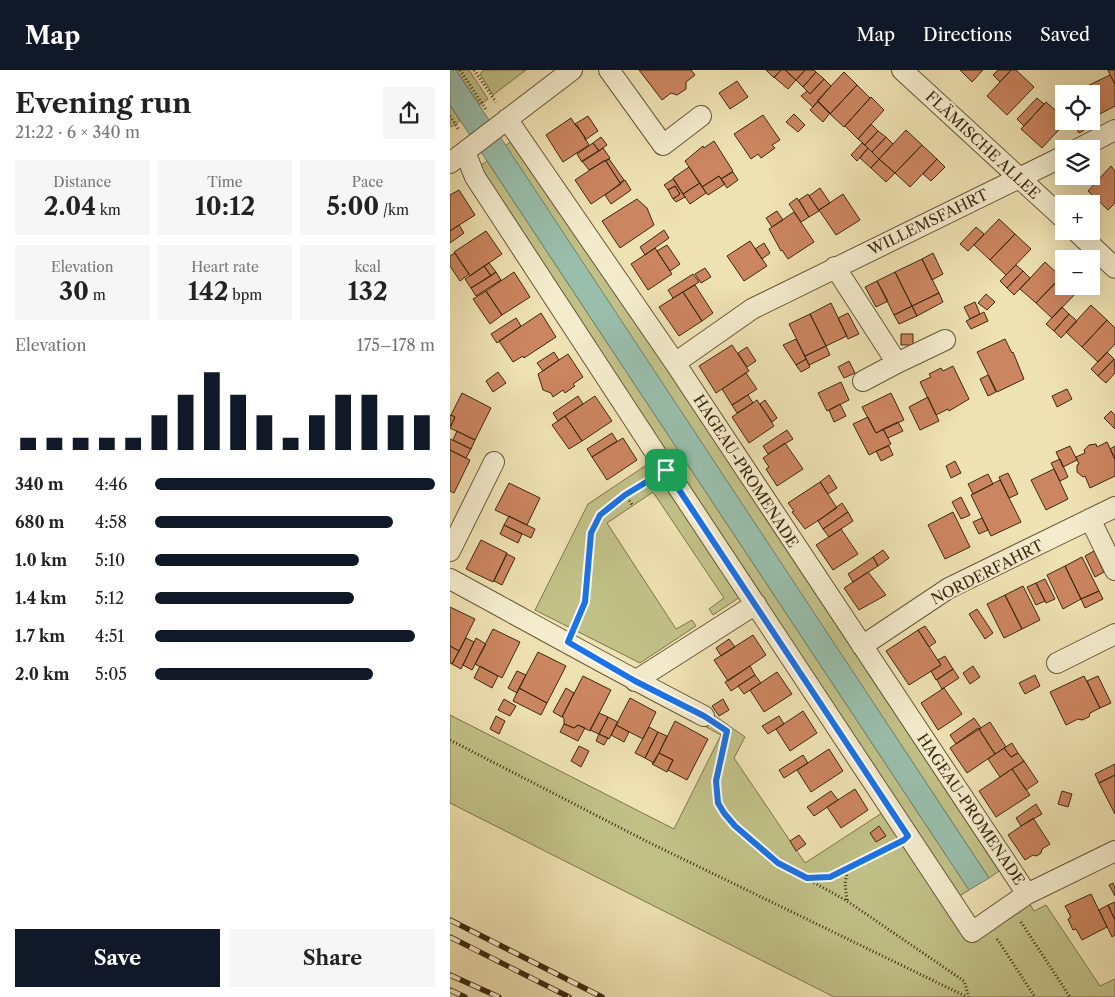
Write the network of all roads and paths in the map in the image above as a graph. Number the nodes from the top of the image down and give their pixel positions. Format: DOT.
graph roads {
  1 [pos="474,70"];
  2 [pos="572,70"];
  3 [pos="609,70"];
  4 [pos="902,70"];
  5 [pos="701,116"];
  6 [pos="502,123"];
  7 [pos="1115,130"];
  8 [pos="1096,140"];
  9 [pos="462,154"];
  10 [pos="1055,160"];
  11 [pos="1020,178"];
  12 [pos="1055,211"];
  13 [pos="1085,240"];
  14 [pos="836,267"];
  15 [pos="1115,268"];
  16 [pos="945,340"];
  17 [pos="675,363"];
  18 [pos="898,363"];
  19 [pos="863,381"];
  20 [pos="494,462"];
  21 [pos="666,470"];
  22 [pos="625,495"];
  23 [pos="633,506"];
  24 [pos="1115,507"];
  25 [pos="1090,519"];
  26 [pos="450,551"];
  27 [pos="1115,570"];
  28 [pos="450,580"];
  29 [pos="756,604"];
  30 [pos="1115,634"];
  31 [pos="568,642"];
  32 [pos="862,646"];
  33 [pos="1058,663"];
  34 [pos="635,681"];
  35 [pos="704,716"];
  36 [pos="450,740"];
  37 [pos="908,836"];
  38 [pos="1115,851"];
  39 [pos="848,866"];
  40 [pos="807,878"];
  41 [pos="1028,894"];
  42 [pos="848,901"];
  43 [pos="1010,905"];
  44 [pos="986,922"];
  45 [pos="968,997"];
  46 [pos="1035,997"];
  47 [pos="1070,997"];
  1 -- 6 [label="path"];
  2 -- 6 [label="street"];
  3 -- 5 [label="street"];
  4 -- 11 [label="street, FLÄMISCHE ALLEE"];
  6 -- 9 [label="street"];
  6 -- 17 [label="street, HAGEAU-PROMENADE"];
  7 -- 8 [label="street"];
  9 -- 21 [label="street, HAGEAU-PROMENADE"];
  10 -- 11 [label="street, WILLEMSFAHRT"];
  11 -- 12 [label="street, FLÄMISCHE ALLEE"];
  11 -- 14 [label="street, WILLEMSFAHRT"];
  13 -- 15 [label="street"];
  14 -- 17 [label="street, WILLEMSFAHRT"];
  14 -- 18 [label="street"];
  16 -- 18 [label="street"];
  17 -- 32 [label="street, HAGEAU-PROMENADE"];
  18 -- 19 [label="street"];
  20 -- 26 [label="street"];
  21 -- 22 [label="path"];
  21 -- 29 [label="street, HAGEAU-PROMENADE"];
  22 -- 23 [label="path"];
  22 -- 31 [label="path"];
  24 -- 25 [label="street, NORDERFAHRT"];
  25 -- 27 [label="street"];
  25 -- 32 [label="street, NORDERFAHRT"];
  28 -- 31 [label="street"];
  29 -- 34 [label="street"];
  29 -- 37 [label="street, HAGEAU-PROMENADE"];
  30 -- 33 [label="street"];
  31 -- 34 [label="street"];
  32 -- 41 [label="street, HAGEAU-PROMENADE"];
  34 -- 35 [label="street"];
  35 -- 40 [label="path"];
  36 -- 45 [label="path"];
  37 -- 39 [label="path"];
  37 -- 44 [label="street, HAGEAU-PROMENADE"];
  38 -- 41 [label="street"];
  39 -- 40 [label="path"];
  39 -- 42 [label="path"];
  40 -- 42 [label="path"];
  41 -- 43 [label="street, HAGEAU-PROMENADE"];
  42 -- 45 [label="path"];
  43 -- 44 [label="street, HAGEAU-PROMENADE"];
  43 -- 47 [label="path"];
  44 -- 46 [label="path"];
}
